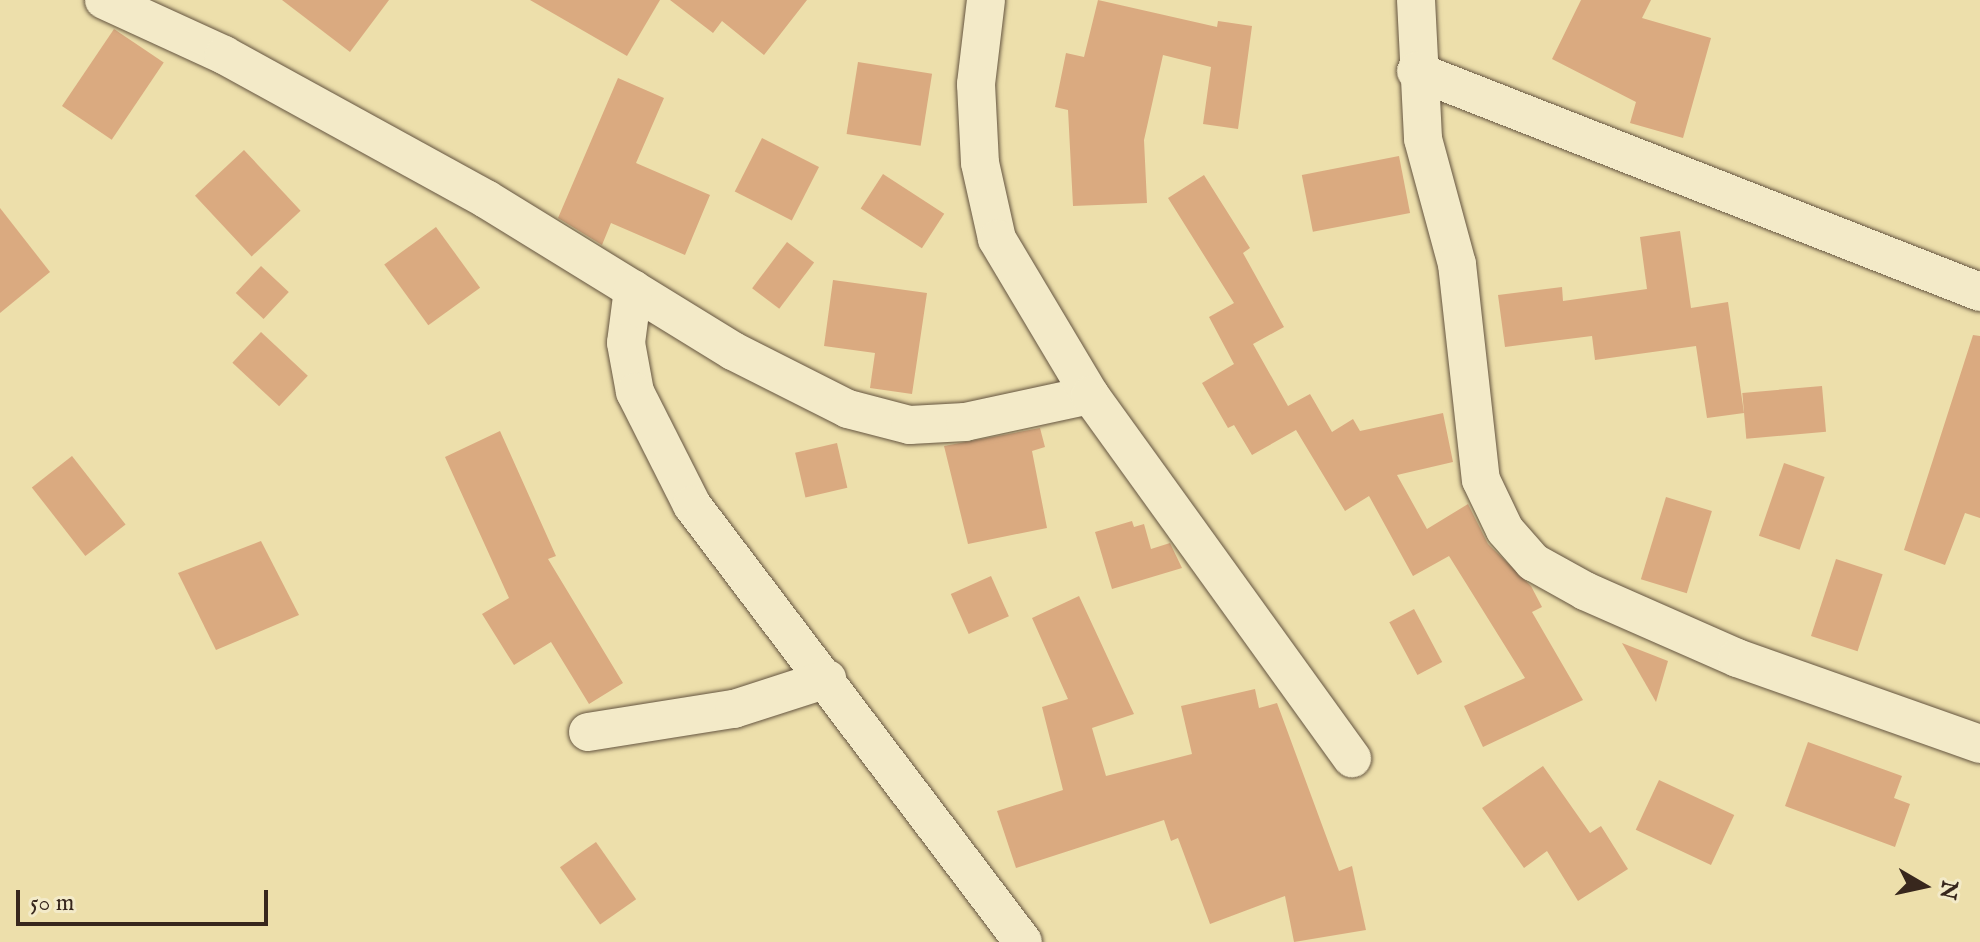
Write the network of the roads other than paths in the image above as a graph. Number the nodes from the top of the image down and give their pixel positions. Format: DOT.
graph roads {
  1 [pos="104,0"];
  2 [pos="1416,0"];
  3 [pos="980,3"];
  4 [pos="1416,71"];
  5 [pos="633,289"];
  6 [pos="1980,292"];
  7 [pos="1090,395"];
  8 [pos="827,679"];
  9 [pos="588,732"];
  10 [pos="1980,744"];
  11 [pos="1352,758"];
  12 [pos="1023,942"];
  1 -- 5 [label="street"];
  2 -- 4 [label="street"];
  3 -- 7 [label="street"];
  4 -- 6 [label="street"];
  4 -- 10 [label="street"];
  5 -- 7 [label="street"];
  5 -- 8 [label="street"];
  7 -- 11 [label="street"];
  8 -- 9 [label="street"];
  8 -- 12 [label="street"];
}
